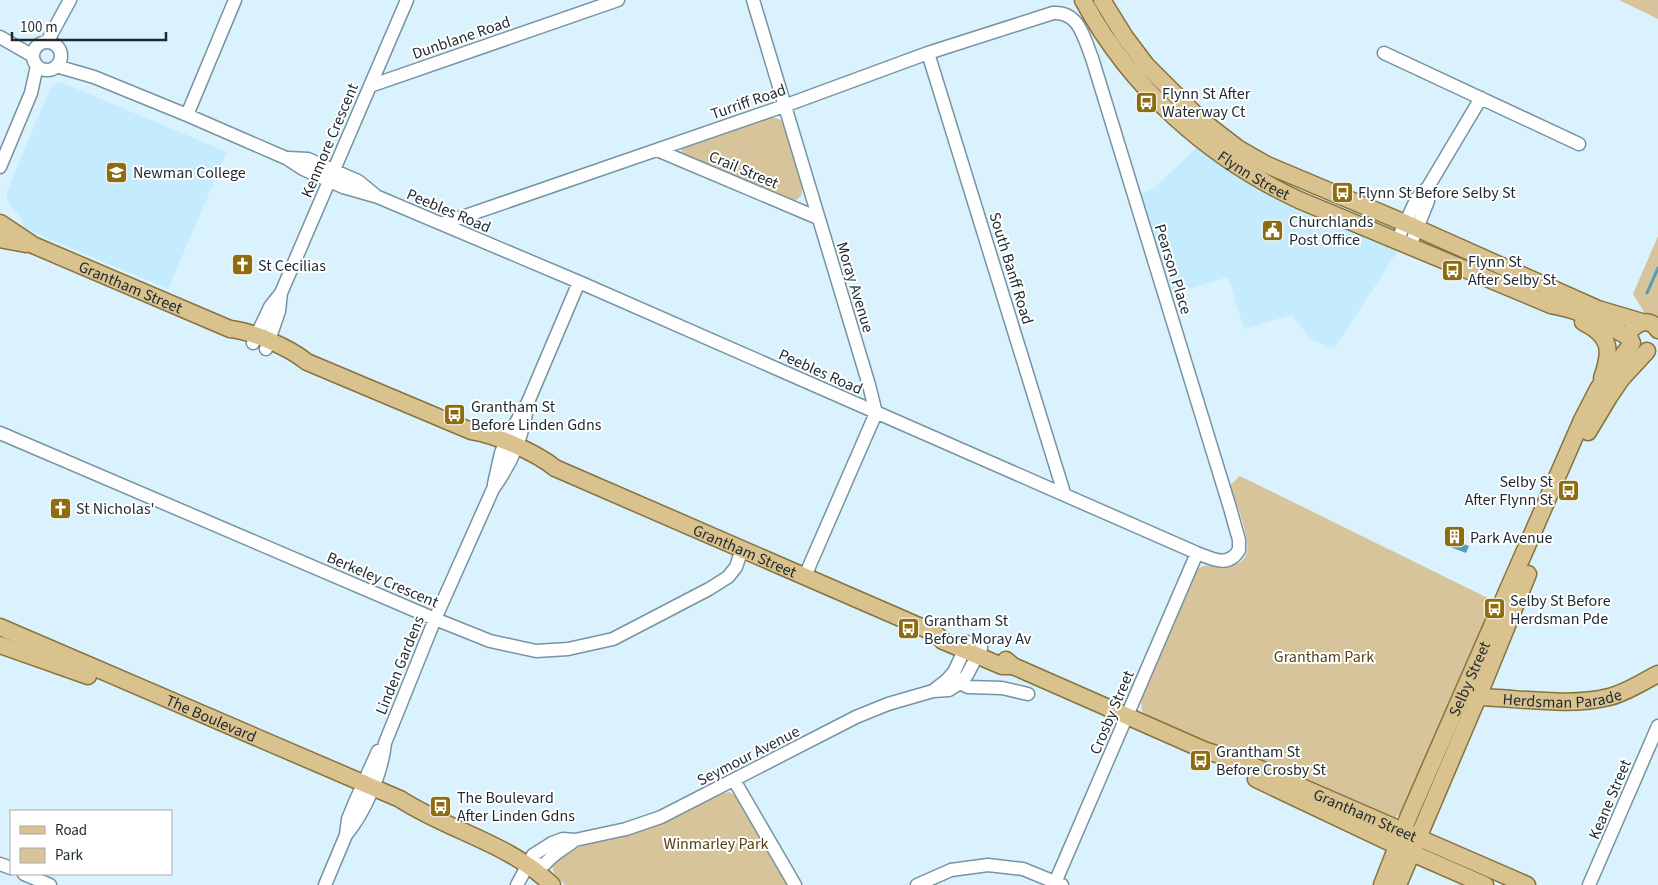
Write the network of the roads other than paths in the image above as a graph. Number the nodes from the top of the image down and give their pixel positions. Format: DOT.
graph roads {
  1 [pos="235,0"];
  2 [pos="407,0"];
  3 [pos="753,0"];
  4 [pos="1102,0"];
  5 [pos="614,1"];
  6 [pos="68,3"];
  7 [pos="1087,7"];
  8 [pos="1066,14"];
  9 [pos="0,37"];
  10 [pos="928,53"];
  11 [pos="1384,53"];
  12 [pos="47,56"];
  13 [pos="370,86"];
  14 [pos="1481,98"];
  15 [pos="784,106"];
  16 [pos="187,115"];
  17 [pos="1579,144"];
  18 [pos="658,150"];
  19 [pos="0,168"];
  20 [pos="331,175"];
  21 [pos="1298,178"];
  22 [pos="1322,210"];
  23 [pos="818,218"];
  24 [pos="0,223"];
  25 [pos="442,224"];
  26 [pos="1411,226"];
  27 [pos="0,239"];
  28 [pos="1404,243"];
  29 [pos="33,245"];
  30 [pos="579,282"];
  31 [pos="1551,305"];
  32 [pos="1642,322"];
  33 [pos="1658,330"];
  34 [pos="1631,340"];
  35 [pos="261,342"];
  36 [pos="1654,349"];
  37 [pos="1598,389"];
  38 [pos="876,413"];
  39 [pos="0,433"];
  40 [pos="510,448"];
  41 [pos="1064,493"];
  42 [pos="1239,540"];
  43 [pos="742,549"];
  44 [pos="1197,552"];
  45 [pos="805,576"];
  46 [pos="435,619"];
  47 [pos="0,627"];
  48 [pos="0,645"];
  49 [pos="972,649"];
  50 [pos="1658,674"];
  51 [pos="960,683"];
  52 [pos="933,691"];
  53 [pos="1028,694"];
  54 [pos="1470,694"];
  55 [pos="1127,716"];
  56 [pos="1658,726"];
  57 [pos="734,780"];
  58 [pos="366,789"];
  59 [pos="1400,838"];
  60 [pos="1415,845"];
  61 [pos="529,866"];
  62 [pos="26,875"];
  63 [pos="1057,884"];
  64 [pos="50,885"];
  65 [pos="325,885"];
  66 [pos="517,885"];
  67 [pos="552,885"];
  68 [pos="795,885"];
  69 [pos="916,885"];
  70 [pos="1382,885"];
  71 [pos="1398,885"];
  72 [pos="1485,885"];
  73 [pos="1527,885"];
  74 [pos="1589,885"];
  1 -- 16 [label="street"];
  2 -- 13 [label="street, Kenmore Crescent"];
  3 -- 15 [label="street, Moray Avenue"];
  4 -- 21 [label="main road, Flynn Street"];
  5 -- 13 [label="street, Dunblane Road"];
  6 -- 12 [label="street"];
  7 -- 22 [label="main road, Flynn Street"];
  8 -- 10 [label="street, Turriff Road"];
  8 -- 42 [label="street, Pearson Place"];
  9 -- 12 [label="street, Peebles Road"];
  10 -- 15 [label="street, Turriff Road"];
  10 -- 41 [label="street, South Banff Road"];
  11 -- 14 [label="street"];
  12 -- 16 [label="street, Peebles Road"];
  12 -- 19 [label="street"];
  13 -- 20 [label="street, Kenmore Crescent"];
  14 -- 17 [label="street"];
  14 -- 26 [label="street"];
  15 -- 18 [label="street, Turriff Road"];
  15 -- 23 [label="street, Moray Avenue"];
  16 -- 20 [label="street, Peebles Road"];
  18 -- 23 [label="street, Crail Street"];
  18 -- 25 [label="street, Turriff Road"];
  20 -- 25 [label="street, Peebles Road"];
  20 -- 35 [label="street, Kenmore Crescent"];
  21 -- 22 [label="main road"];
  21 -- 26 [label="main road, Flynn Street"];
  22 -- 28 [label="main road, Flynn Street"];
  23 -- 38 [label="street, Moray Avenue"];
  24 -- 29 [label="main road, Grantham Street"];
  25 -- 30 [label="street, Peebles Road"];
  26 -- 28 [label="street"];
  26 -- 32 [label="main road, Flynn Street"];
  27 -- 29 [label="main road, Grantham Street"];
  28 -- 31 [label="main road, Flynn Street"];
  29 -- 35 [label="main road, Grantham Street"];
  30 -- 38 [label="street, Peebles Road"];
  30 -- 40 [label="street, Linden Gardens"];
  31 -- 34 [label="main road, Flynn Street"];
  31 -- 37 [label="main road"];
  32 -- 33 [label="main road, Flynn Street"];
  32 -- 34 [label="main road, Selby Street"];
  34 -- 36 [label="main road, Flynn Street"];
  34 -- 37 [label="main road, Selby Street"];
  35 -- 40 [label="main road, Grantham Street"];
  36 -- 54 [label="main road, Selby Street"];
  37 -- 54 [label="main road, Selby Street"];
  38 -- 41 [label="street, Peebles Road"];
  38 -- 45 [label="street"];
  39 -- 46 [label="street, Berkeley Crescent"];
  40 -- 43 [label="main road, Grantham Street"];
  40 -- 46 [label="street, Linden Gardens"];
  41 -- 44 [label="street, Peebles Road"];
  42 -- 44 [label="street, Peebles Road"];
  43 -- 45 [label="main road, Grantham Street"];
  43 -- 46 [label="street, Berkeley Crescent"];
  44 -- 55 [label="street, Crosby Street"];
  45 -- 49 [label="main road, Grantham Street"];
  46 -- 58 [label="street, Linden Gardens"];
  47 -- 58 [label="main road, The Boulevard"];
  48 -- 58 [label="main road, The Boulevard"];
  49 -- 51 [label="street"];
  49 -- 52 [label="street, Seymour Avenue"];
  49 -- 55 [label="main road, Grantham Street"];
  50 -- 54 [label="main road, Herdsman Parade"];
  51 -- 52 [label="street, Seymour Avenue"];
  51 -- 53 [label="street"];
  52 -- 57 [label="street, Seymour Avenue"];
  54 -- 59 [label="main road, Selby Street"];
  54 -- 60 [label="main road, Selby Street"];
  55 -- 59 [label="main road, Grantham Street"];
  55 -- 63 [label="street, Crosby Street"];
  56 -- 74 [label="street, Keane Street"];
  57 -- 61 [label="street, Seymour Avenue"];
  57 -- 68 [label="street"];
  58 -- 61 [label="main road, The Boulevard"];
  58 -- 65 [label="street, Linden Gardens"];
  59 -- 60 [label="main road, Grantham Street"];
  59 -- 70 [label="main road, Selby Street"];
  60 -- 71 [label="main road, Selby Street"];
  60 -- 72 [label="main road, Grantham Street"];
  60 -- 73 [label="main road, Grantham Street"];
  61 -- 66 [label="street, Seymour Avenue"];
  61 -- 67 [label="main road, The Boulevard"];
  62 -- 64 [label="street"];
  63 -- 69 [label="street"];
}
